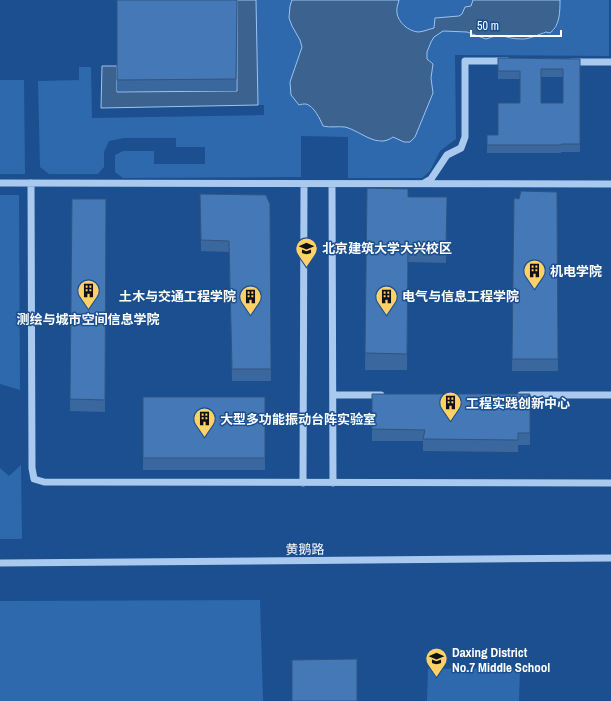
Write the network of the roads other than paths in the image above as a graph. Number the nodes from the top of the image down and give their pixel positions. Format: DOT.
graph roads {
  1 [pos="511,61"];
  2 [pos="564,62"];
  3 [pos="611,62"];
  4 [pos="0,183"];
  5 [pos="31,183"];
  6 [pos="304,184"];
  7 [pos="332,184"];
  8 [pos="421,184"];
  9 [pos="611,184"];
  10 [pos="333,395"];
  11 [pos="388,395"];
  12 [pos="513,395"];
  13 [pos="611,395"];
  14 [pos="303,483"];
  15 [pos="333,483"];
  16 [pos="611,483"];
  17 [pos="611,558"];
  18 [pos="0,563"];
  1 -- 8 [label="street"];
  2 -- 3 [label="street"];
  4 -- 5 [label="street"];
  5 -- 6 [label="street"];
  5 -- 14 [label="street"];
  6 -- 7 [label="street"];
  6 -- 14 [label="street"];
  7 -- 8 [label="street"];
  7 -- 10 [label="street"];
  8 -- 9 [label="street"];
  10 -- 11 [label="street"];
  10 -- 15 [label="street"];
  12 -- 13 [label="street"];
  14 -- 15 [label="street"];
  15 -- 16 [label="street"];
  17 -- 18 [label="street, 黄鹅路"];
}
